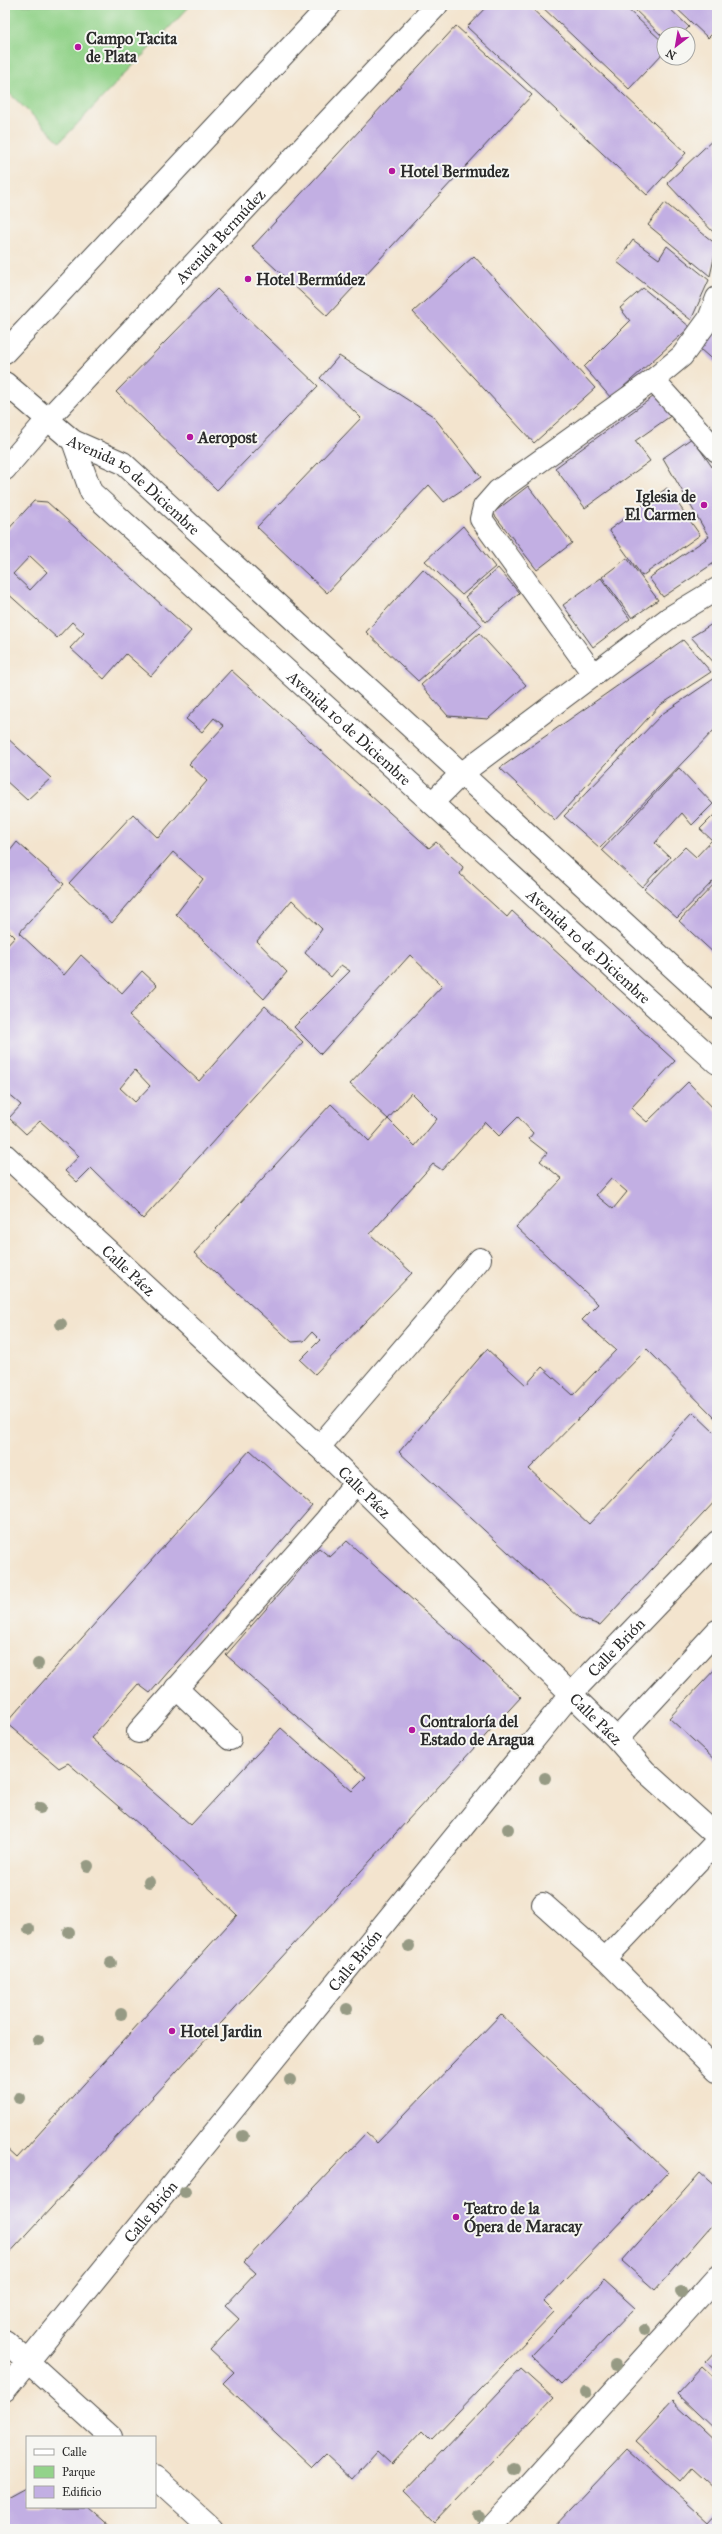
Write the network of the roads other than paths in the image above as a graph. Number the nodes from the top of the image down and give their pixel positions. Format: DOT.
graph roads {
  1 [pos="330,5"];
  2 [pos="437,5"];
  3 [pos="717,298"];
  4 [pos="5,352"];
  5 [pos="653,380"];
  6 [pos="5,383"];
  7 [pos="47,420"];
  8 [pos="73,441"];
  9 [pos="717,451"];
  10 [pos="5,469"];
  11 [pos="717,589"];
  12 [pos="594,675"];
  13 [pos="461,774"];
  14 [pos="432,803"];
  15 [pos="717,1008"];
  16 [pos="717,1062"];
  17 [pos="5,1155"];
  18 [pos="480,1259"];
  19 [pos="319,1447"];
  20 [pos="355,1483"];
  21 [pos="717,1542"];
  22 [pos="717,1631"];
  23 [pos="176,1688"];
  24 [pos="571,1694"];
  25 [pos="138,1732"];
  26 [pos="230,1739"];
  27 [pos="617,1739"];
  28 [pos="717,1836"];
  29 [pos="717,1841"];
  30 [pos="544,1904"];
  31 [pos="605,1959"];
  32 [pos="717,2071"];
  33 [pos="717,2277"];
  34 [pos="5,2341"];
  35 [pos="29,2363"];
  36 [pos="5,2390"];
  37 [pos="110,2436"];
  38 [pos="156,2478"];
  39 [pos="212,2529"];
  40 [pos="489,2529"];
  1 -- 4 [label="street"];
  2 -- 7 [label="street, Avenida Bermúdez"];
  3 -- 5 [label="street"];
  5 -- 9 [label="street"];
  5 -- 12 [label="street"];
  6 -- 7 [label="street"];
  7 -- 8 [label="street"];
  7 -- 10 [label="street, Avenida Bermúdez"];
  8 -- 13 [label="street, Avenida 10 de Diciembre"];
  8 -- 14 [label="street, Avenida 10 de Diciembre"];
  11 -- 12 [label="street"];
  12 -- 13 [label="street"];
  13 -- 14 [label="street"];
  13 -- 15 [label="street, Avenida 10 de Diciembre"];
  14 -- 16 [label="street, Avenida 10 de Diciembre"];
  17 -- 19 [label="street, Calle Páez"];
  18 -- 19 [label="street"];
  19 -- 20 [label="street, Calle Páez"];
  20 -- 23 [label="street"];
  20 -- 24 [label="street, Calle Páez"];
  21 -- 24 [label="street, Calle Brión"];
  22 -- 27 [label="street"];
  23 -- 25 [label="street"];
  23 -- 26 [label="street"];
  24 -- 27 [label="street, Calle Páez"];
  24 -- 35 [label="street, Calle Brión"];
  27 -- 28 [label="street, Calle Páez"];
  29 -- 31 [label="street"];
  30 -- 31 [label="street"];
  31 -- 32 [label="street"];
  33 -- 40 [label="street"];
  34 -- 35 [label="street"];
  35 -- 36 [label="street, Calle Brión"];
  35 -- 37 [label="street"];
  38 -- 39 [label="street"];
}
